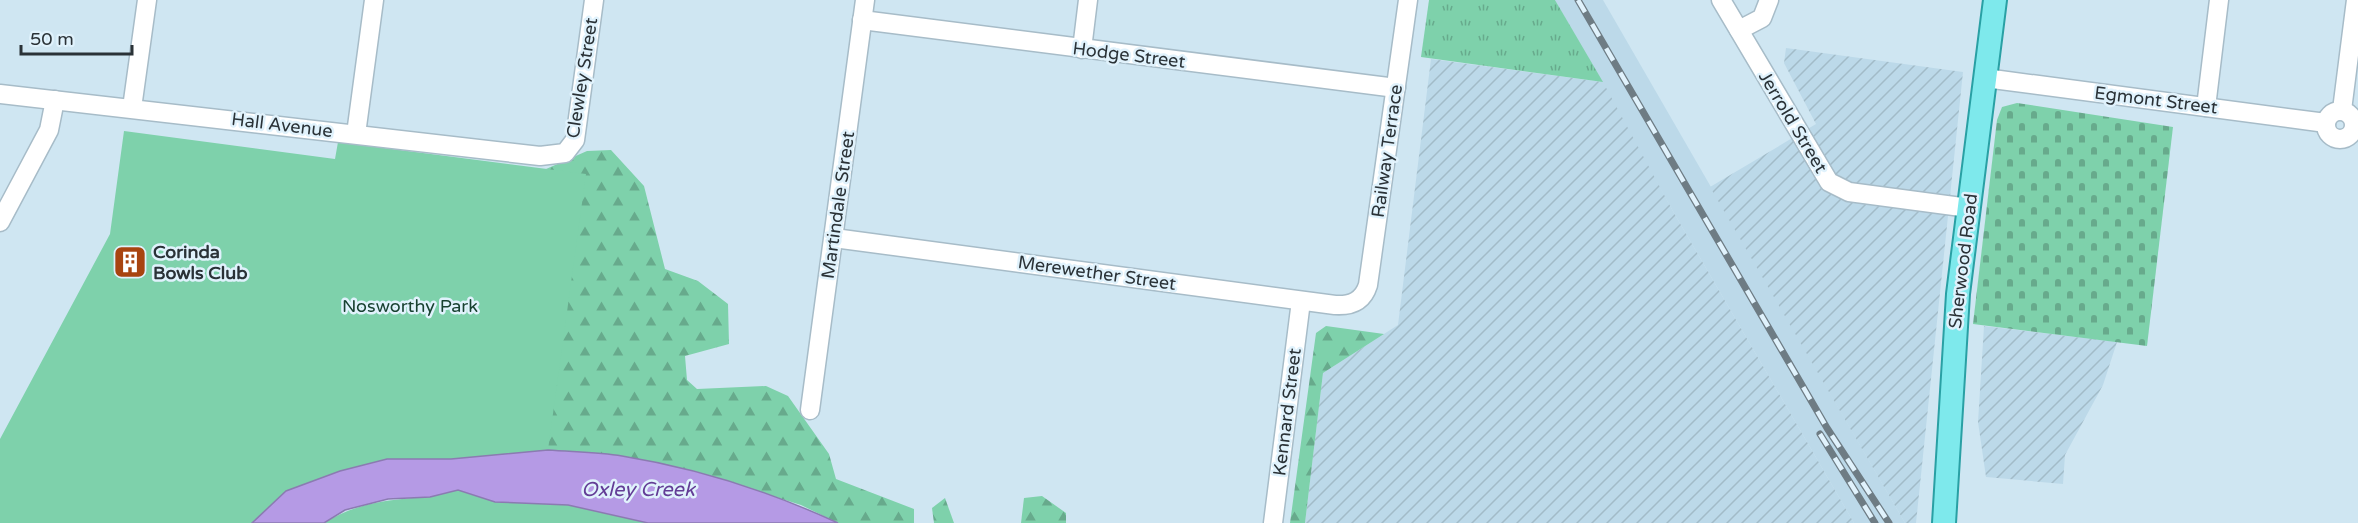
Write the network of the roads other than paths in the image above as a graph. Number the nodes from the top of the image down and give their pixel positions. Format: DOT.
graph roads {
  1 [pos="147,0"];
  2 [pos="374,0"];
  3 [pos="594,0"];
  4 [pos="865,0"];
  5 [pos="1088,0"];
  6 [pos="1408,0"];
  7 [pos="1721,0"];
  8 [pos="1769,0"];
  9 [pos="1995,0"];
  10 [pos="2219,0"];
  11 [pos="2356,0"];
  12 [pos="862,20"];
  13 [pos="1739,30"];
  14 [pos="1082,49"];
  15 [pos="1985,78"];
  16 [pos="1396,88"];
  17 [pos="0,94"];
  18 [pos="55,100"];
  19 [pos="2206,107"];
  20 [pos="132,108"];
  21 [pos="2342,110"];
  22 [pos="2326,123"];
  23 [pos="2356,126"];
  24 [pos="356,134"];
  25 [pos="565,153"];
  26 [pos="1969,208"];
  27 [pos="0,222"];
  28 [pos="834,238"];
  29 [pos="1360,299"];
  30 [pos="1301,301"];
  31 [pos="810,410"];
  32 [pos="1273,523"];
  33 [pos="1944,523"];
  1 -- 20 [label="street"];
  2 -- 24 [label="street"];
  3 -- 25 [label="street, Clewley Street"];
  4 -- 12 [label="street, Martindale Street"];
  5 -- 14 [label="street"];
  6 -- 16 [label="street, Railway Terrace"];
  7 -- 13 [label="street, Jerrold Street"];
  8 -- 13 [label="street"];
  9 -- 15 [label="main road, Sherwood Road"];
  10 -- 19 [label="street"];
  11 -- 21 [label="street"];
  12 -- 14 [label="street, Hodge Street"];
  12 -- 28 [label="street, Martindale Street"];
  13 -- 26 [label="street, Jerrold Street"];
  14 -- 16 [label="street, Hodge Street"];
  15 -- 19 [label="street, Egmont Street"];
  15 -- 26 [label="main road, Sherwood Road"];
  16 -- 29 [label="street, Railway Terrace"];
  17 -- 18 [label="street, Hall Avenue"];
  18 -- 20 [label="street, Hall Avenue"];
  18 -- 27 [label="street"];
  19 -- 22 [label="street, Egmont Street"];
  20 -- 24 [label="street, Hall Avenue"];
  21 -- 22 [label="street"];
  21 -- 23 [label="street"];
  22 -- 23 [label="street"];
  24 -- 25 [label="street, Hall Avenue"];
  26 -- 33 [label="main road, Sherwood Road"];
  28 -- 30 [label="street, Merewether Street"];
  28 -- 31 [label="street, Martindale Street"];
  29 -- 30 [label="street, Merewether Street"];
  30 -- 32 [label="street, Kennard Street"];
}
